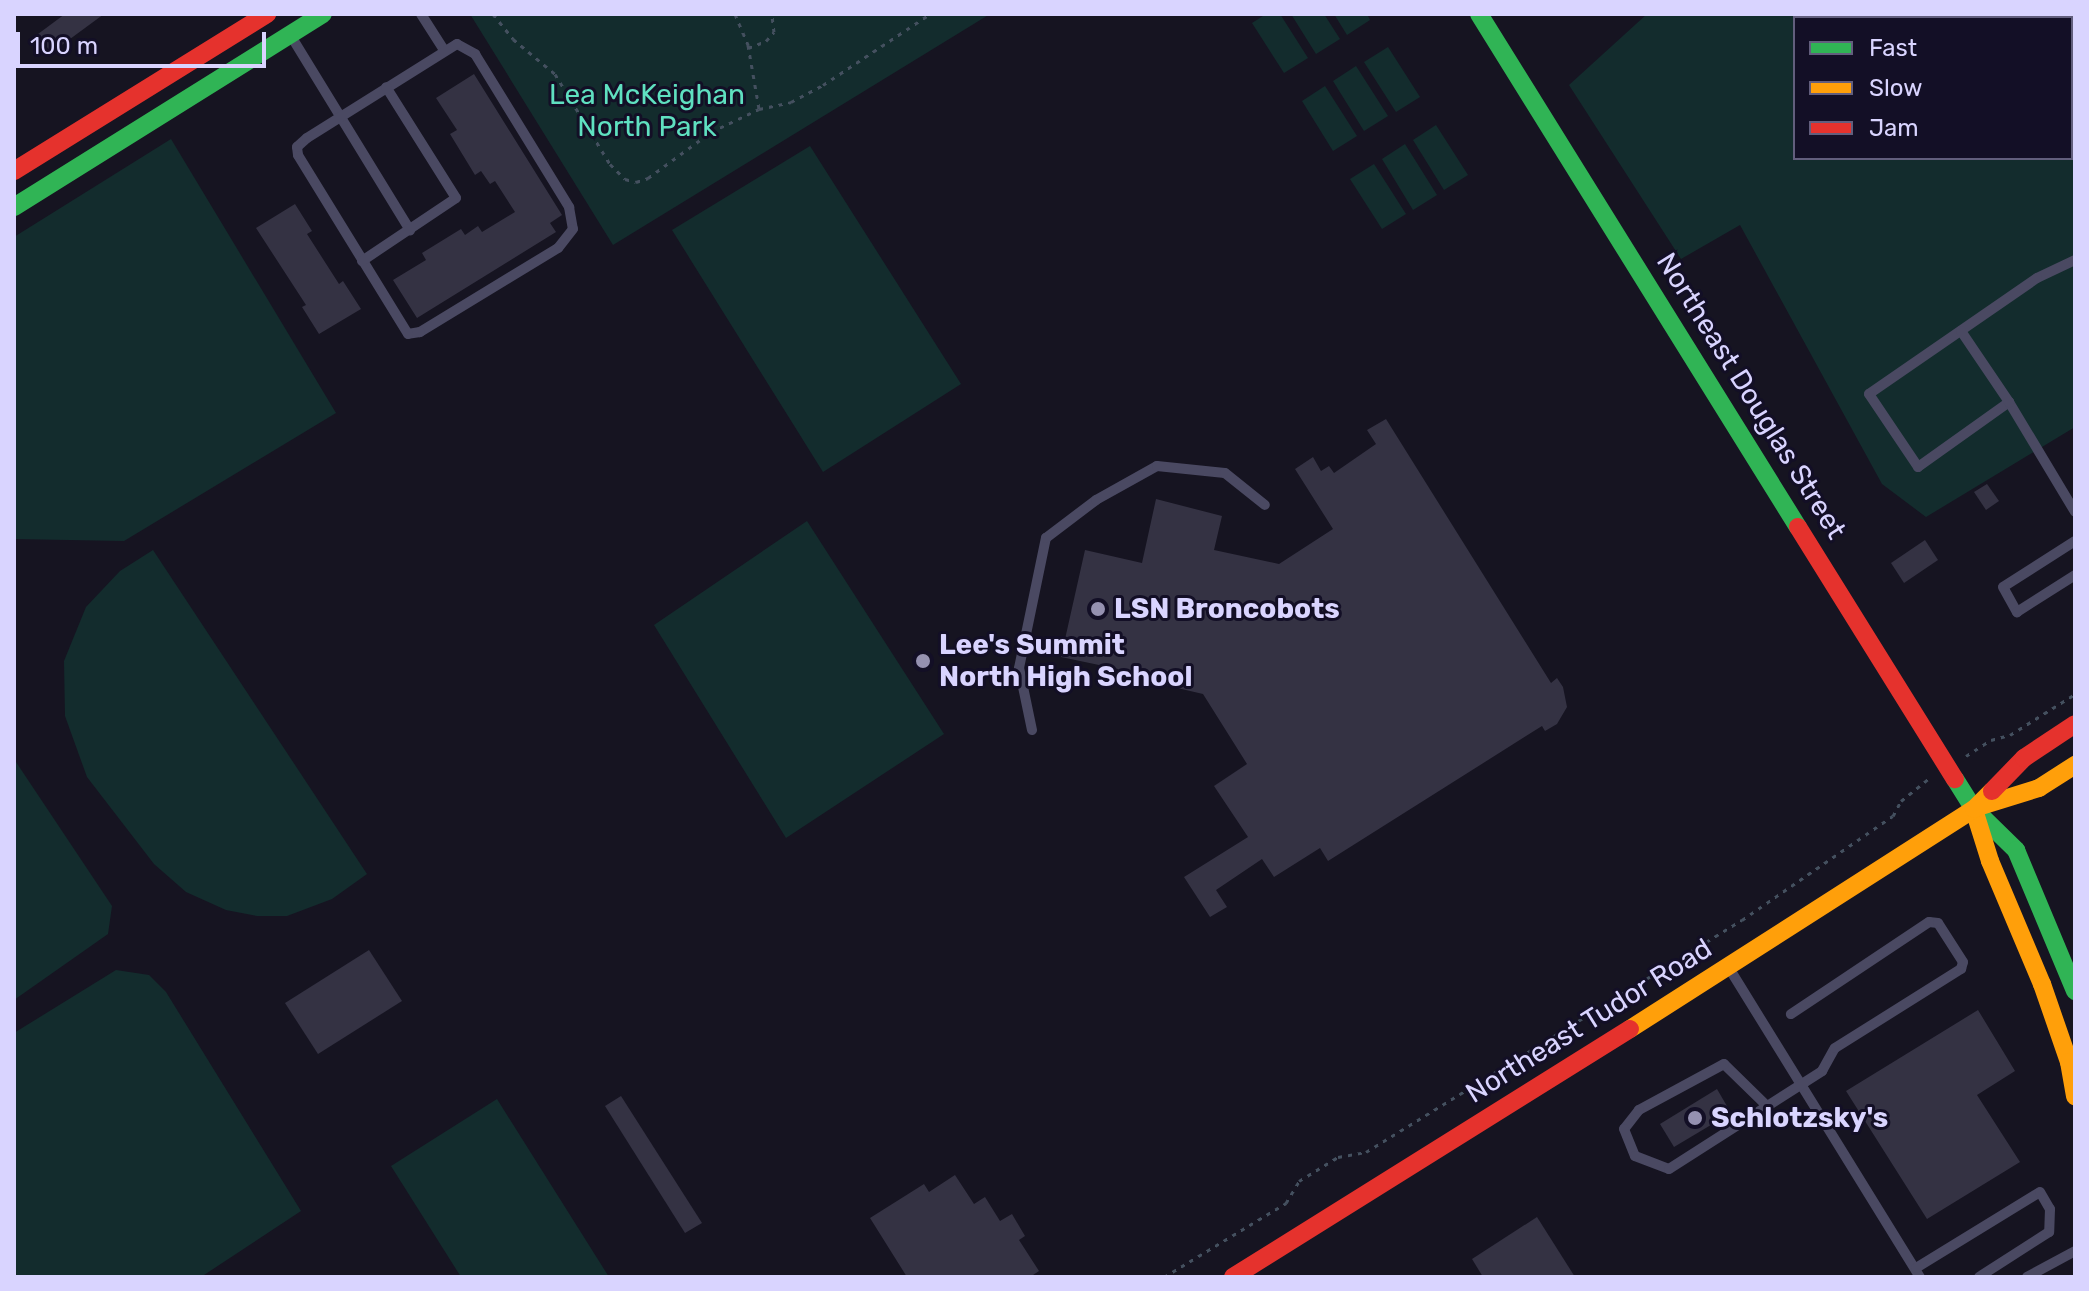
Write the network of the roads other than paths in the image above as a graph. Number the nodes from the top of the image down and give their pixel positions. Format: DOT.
graph roads {
  1 [pos="267,14"];
  2 [pos="323,14"];
  3 [pos="421,14"];
  4 [pos="1479,14"];
  5 [pos="290,34"];
  6 [pos="444,50"];
  7 [pos="386,87"];
  8 [pos="341,116"];
  9 [pos="14,171"];
  10 [pos="14,207"];
  11 [pos="410,230"];
  12 [pos="2075,260"];
  13 [pos="362,261"];
  14 [pos="1961,331"];
  15 [pos="2009,402"];
  16 [pos="1265,505"];
  17 [pos="2075,512"];
  18 [pos="2075,541"];
  19 [pos="2075,575"];
  20 [pos="2075,724"];
  21 [pos="1032,730"];
  22 [pos="2075,765"];
  23 [pos="1974,809"];
  24 [pos="1728,966"];
  25 [pos="2075,991"];
  26 [pos="1791,1014"];
  27 [pos="1802,1083"];
  28 [pos="2075,1096"];
  29 [pos="1767,1106"];
  30 [pos="2075,1251"];
  31 [pos="1253,1272"];
  32 [pos="1918,1273"];
  33 [pos="1233,1277"];
  34 [pos="1979,1277"];
  35 [pos="2027,1277"];
  1 -- 9 [label="main road"];
  2 -- 5 [label="main road"];
  3 -- 6 [label="lane"];
  4 -- 23 [label="main road, Northeast Douglas Street"];
  5 -- 8 [label="lane"];
  5 -- 10 [label="main road"];
  6 -- 7 [label="lane"];
  6 -- 13 [label="lane"];
  7 -- 8 [label="lane"];
  7 -- 11 [label="lane"];
  8 -- 11 [label="lane"];
  8 -- 13 [label="lane"];
  11 -- 13 [label="lane"];
  12 -- 14 [label="lane"];
  14 -- 15 [label="lane"];
  14 -- 15 [label="lane"];
  15 -- 17 [label="lane"];
  16 -- 21 [label="lane"];
  18 -- 19 [label="lane"];
  20 -- 23 [label="main road, Northeast Tudor Road"];
  22 -- 23 [label="main road, Northeast Tudor Road"];
  23 -- 24 [label="main road, Northeast Tudor Road"];
  23 -- 25 [label="main road, Northeast Douglas Street"];
  23 -- 28 [label="main road, Northeast Douglas Street"];
  24 -- 27 [label="lane"];
  24 -- 31 [label="main road, Northeast Tudor Road"];
  26 -- 27 [label="lane"];
  27 -- 29 [label="lane"];
  27 -- 32 [label="lane"];
  29 -- 29 [label="lane"];
  30 -- 35 [label="lane"];
  31 -- 33 [label="main road, Northeast Tudor Road"];
  32 -- 34 [label="lane"];
}
